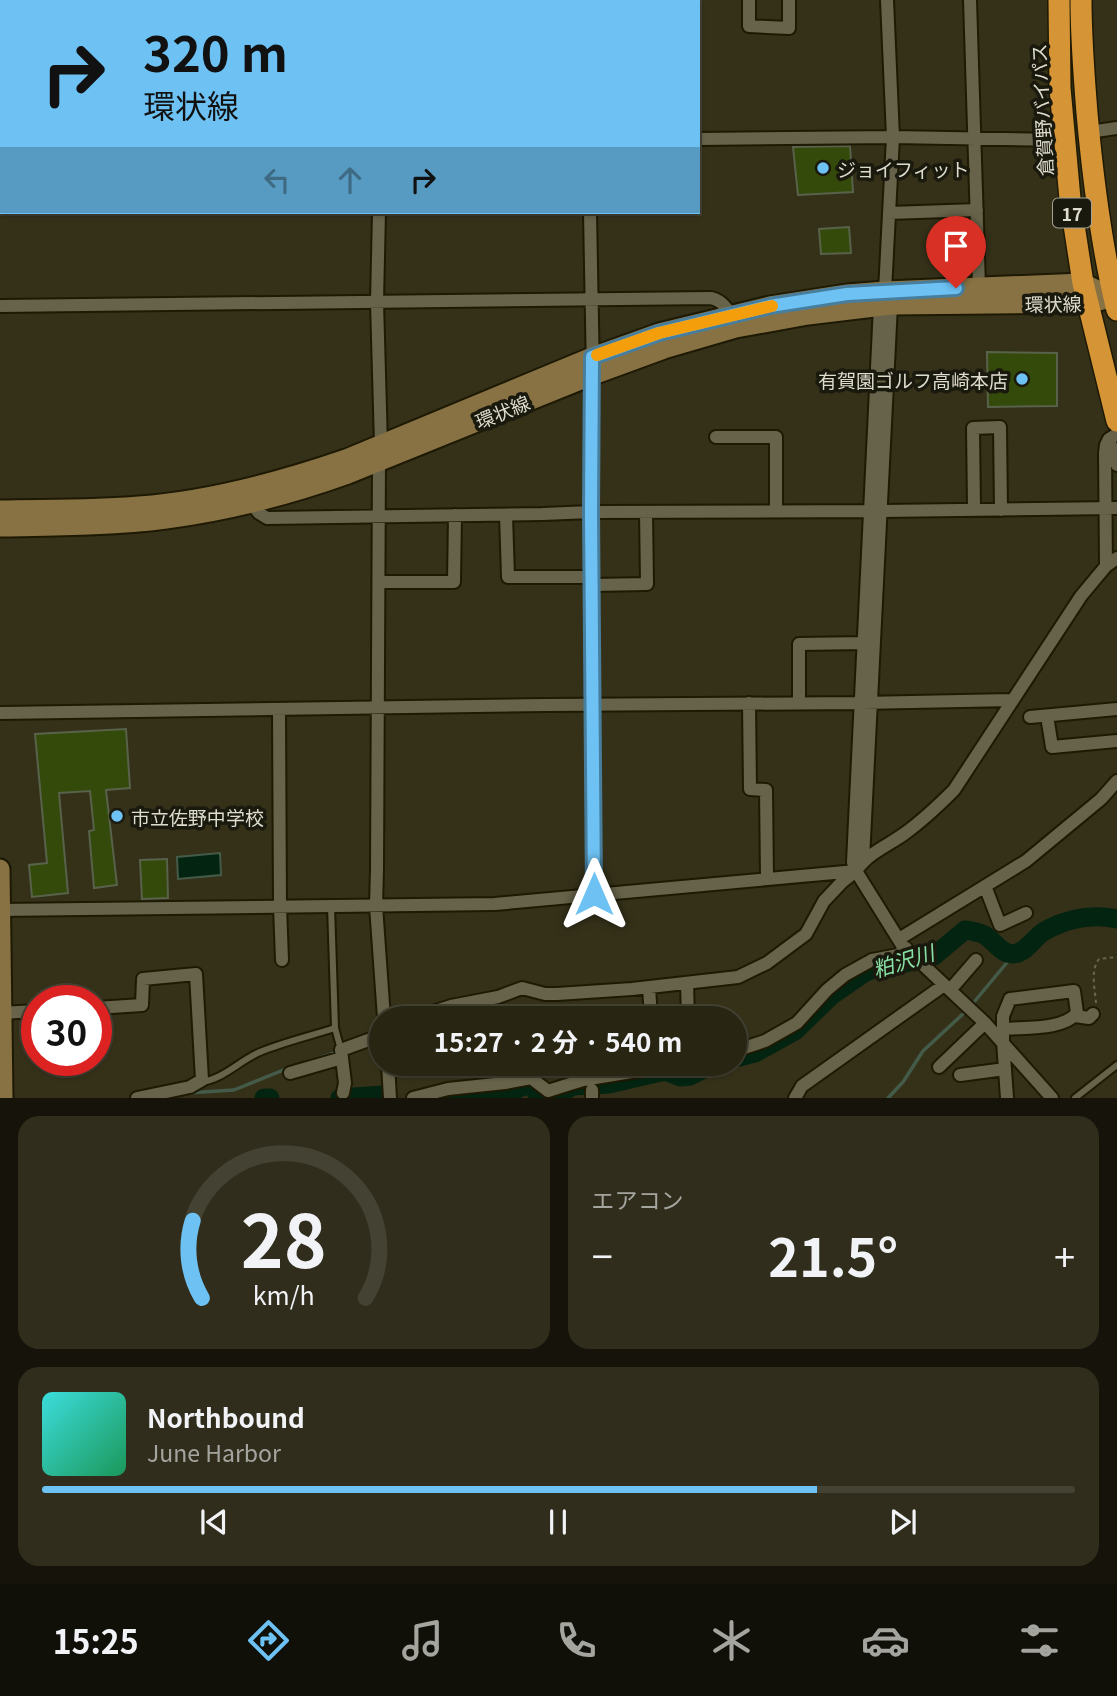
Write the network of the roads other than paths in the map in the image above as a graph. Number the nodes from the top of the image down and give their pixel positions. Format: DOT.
graph roads {
  1 [pos="749,0"];
  2 [pos="789,0"];
  3 [pos="887,0"];
  4 [pos="970,0"];
  5 [pos="1059,0"];
  6 [pos="1081,0"];
  7 [pos="1117,128"];
  8 [pos="1089,132"];
  9 [pos="893,137"];
  10 [pos="974,138"];
  11 [pos="700,139"];
  12 [pos="1064,140"];
  13 [pos="977,210"];
  14 [pos="889,213"];
  15 [pos="380,214"];
  16 [pos="590,214"];
  17 [pos="979,287"];
  18 [pos="1086,293"];
  19 [pos="591,299"];
  20 [pos="886,301"];
  21 [pos="377,302"];
  22 [pos="1116,302"];
  23 [pos="0,306"];
  24 [pos="732,315"];
  25 [pos="592,366"];
  26 [pos="1115,432"];
  27 [pos="716,437"];
  28 [pos="380,453"];
  29 [pos="1117,465"];
  30 [pos="251,503"];
  31 [pos="974,508"];
  32 [pos="1111,508"];
  33 [pos="0,510"];
  34 [pos="1001,510"];
  35 [pos="776,511"];
  36 [pos="876,511"];
  37 [pos="591,512"];
  38 [pos="646,512"];
  39 [pos="455,515"];
  40 [pos="506,515"];
  41 [pos="379,516"];
  42 [pos="0,527"];
  43 [pos="1112,562"];
  44 [pos="592,581"];
  45 [pos="379,583"];
  46 [pos="864,643"];
  47 [pos="1012,700"];
  48 [pos="750,703"];
  49 [pos="799,703"];
  50 [pos="867,703"];
  51 [pos="594,705"];
  52 [pos="378,708"];
  53 [pos="279,709"];
  54 [pos="1117,709"];
  55 [pos="0,713"];
  56 [pos="1047,716"];
  57 [pos="1030,717"];
  58 [pos="1117,741"];
  59 [pos="1117,781"];
  60 [pos="860,865"];
  61 [pos="0,869"];
  62 [pos="767,879"];
  63 [pos="985,886"];
  64 [pos="594,894"];
  65 [pos="280,906"];
  66 [pos="331,906"];
  67 [pos="376,906"];
  68 [pos="0,910"];
  69 [pos="1026,913"];
  70 [pos="902,944"];
  71 [pos="282,960"];
  72 [pos="976,960"];
  73 [pos="687,983"];
  74 [pos="649,987"];
  75 [pos="947,988"];
  76 [pos="383,1006"];
  77 [pos="451,1006"];
  78 [pos="650,1006"];
  79 [pos="688,1006"];
  80 [pos="112,1007"];
  81 [pos="21,1012"];
  82 [pos="1,1013"];
  83 [pos="1093,1014"];
  84 [pos="1075,1016"];
  85 [pos="985,1023"];
  86 [pos="335,1028"];
  87 [pos="1004,1035"];
  88 [pos="369,1041"];
  89 [pos="747,1047"];
  90 [pos="342,1054"];
  91 [pos="1117,1065"];
  92 [pos="939,1067"];
  93 [pos="1005,1069"];
  94 [pos="290,1073"];
  95 [pos="960,1075"];
  96 [pos="390,1076"];
  97 [pos="607,1076"];
  98 [pos="193,1089"];
  99 [pos="556,1093"];
  100 [pos="341,1095"];
  101 [pos="394,1096"];
  102 [pos="3,1097"];
  103 [pos="137,1097"];
  104 [pos="414,1097"];
  105 [pos="795,1097"];
  106 [pos="1007,1097"];
  107 [pos="1052,1097"];
  108 [pos="1075,1097"];
  1 -- 2 [label="street"];
  3 -- 9 [label="street"];
  4 -- 10 [label="street"];
  5 -- 12 [label="highway, 倉賀野バイパス / 17"];
  6 -- 8 [label="highway, 17"];
  7 -- 8 [label="street"];
  8 -- 22 [label="highway, 17"];
  9 -- 10 [label="street"];
  9 -- 11 [label="street"];
  9 -- 14 [label="street"];
  10 -- 12 [label="street"];
  10 -- 13 [label="street"];
  12 -- 18 [label="highway, 倉賀野バイパス / 17"];
  13 -- 14 [label="street"];
  13 -- 17 [label="street"];
  14 -- 20 [label="street"];
  15 -- 21 [label="street"];
  16 -- 19 [label="street"];
  17 -- 18 [label="street, 環状線"];
  17 -- 20 [label="street, 環状線"];
  18 -- 20 [label="street, 環状線"];
  18 -- 22 [label="street, 環状線"];
  18 -- 26 [label="highway, 倉賀野バイパス / 17"];
  19 -- 21 [label="street"];
  19 -- 24 [label="street"];
  19 -- 25 [label="street"];
  20 -- 24 [label="street, 環状線"];
  20 -- 25 [label="street, 環状線"];
  20 -- 36 [label="street"];
  21 -- 23 [label="street"];
  21 -- 28 [label="street"];
  24 -- 25 [label="street, 環状線"];
  25 -- 28 [label="street, 環状線"];
  25 -- 37 [label="street"];
  26 -- 29 [label="street"];
  26 -- 32 [label="street"];
  27 -- 35 [label="street"];
  28 -- 30 [label="street, 環状線"];
  28 -- 33 [label="street, 環状線"];
  28 -- 41 [label="street"];
  30 -- 41 [label="street"];
  30 -- 42 [label="street, 環状線"];
  31 -- 34 [label="street"];
  31 -- 34 [label="street"];
  31 -- 36 [label="street"];
  32 -- 34 [label="street"];
  32 -- 43 [label="street"];
  35 -- 36 [label="street"];
  35 -- 38 [label="street"];
  36 -- 46 [label="street"];
  36 -- 50 [label="street"];
  37 -- 38 [label="street"];
  37 -- 40 [label="street"];
  37 -- 44 [label="street"];
  38 -- 44 [label="street"];
  39 -- 40 [label="street"];
  39 -- 41 [label="street"];
  39 -- 45 [label="street"];
  40 -- 44 [label="street"];
  41 -- 45 [label="street"];
  43 -- 47 [label="street"];
  44 -- 51 [label="street"];
  45 -- 52 [label="street"];
  46 -- 49 [label="street"];
  46 -- 50 [label="street"];
  47 -- 50 [label="street"];
  47 -- 60 [label="street"];
  48 -- 49 [label="street"];
  48 -- 51 [label="street"];
  48 -- 62 [label="street"];
  49 -- 50 [label="street"];
  50 -- 60 [label="street"];
  51 -- 52 [label="street"];
  51 -- 64 [label="street"];
  52 -- 53 [label="street"];
  52 -- 67 [label="street"];
  53 -- 55 [label="street"];
  53 -- 65 [label="street"];
  54 -- 56 [label="street"];
  56 -- 57 [label="street"];
  56 -- 58 [label="street"];
  59 -- 63 [label="street"];
  60 -- 62 [label="street"];
  60 -- 70 [label="street"];
  60 -- 73 [label="street"];
  61 -- 68 [label="street"];
  62 -- 64 [label="street"];
  63 -- 69 [label="street"];
  63 -- 70 [label="street"];
  64 -- 67 [label="street"];
  65 -- 66 [label="street"];
  65 -- 68 [label="street"];
  65 -- 71 [label="street"];
  66 -- 67 [label="street"];
  66 -- 86 [label="lane"];
  67 -- 76 [label="street"];
  68 -- 82 [label="street"];
  70 -- 75 [label="street"];
  70 -- 89 [label="street"];
  72 -- 75 [label="street"];
  73 -- 74 [label="street"];
  73 -- 79 [label="street"];
  74 -- 77 [label="street"];
  74 -- 78 [label="street"];
  75 -- 85 [label="street"];
  75 -- 105 [label="street"];
  80 -- 98 [label="street"];
  81 -- 82 [label="street"];
  82 -- 102 [label="street"];
  83 -- 84 [label="street"];
  84 -- 87 [label="street"];
  84 -- 87 [label="street"];
  85 -- 87 [label="street"];
  85 -- 92 [label="street"];
  86 -- 90 [label="lane"];
  86 -- 98 [label="lane"];
  87 -- 93 [label="street"];
  87 -- 107 [label="street"];
  88 -- 90 [label="street"];
  90 -- 94 [label="street"];
  90 -- 100 [label="street"];
  91 -- 108 [label="lane"];
  93 -- 95 [label="street"];
  93 -- 106 [label="street"];
  96 -- 101 [label="street"];
  97 -- 99 [label="street"];
  98 -- 103 [label="street"];
  99 -- 104 [label="street"];
}
